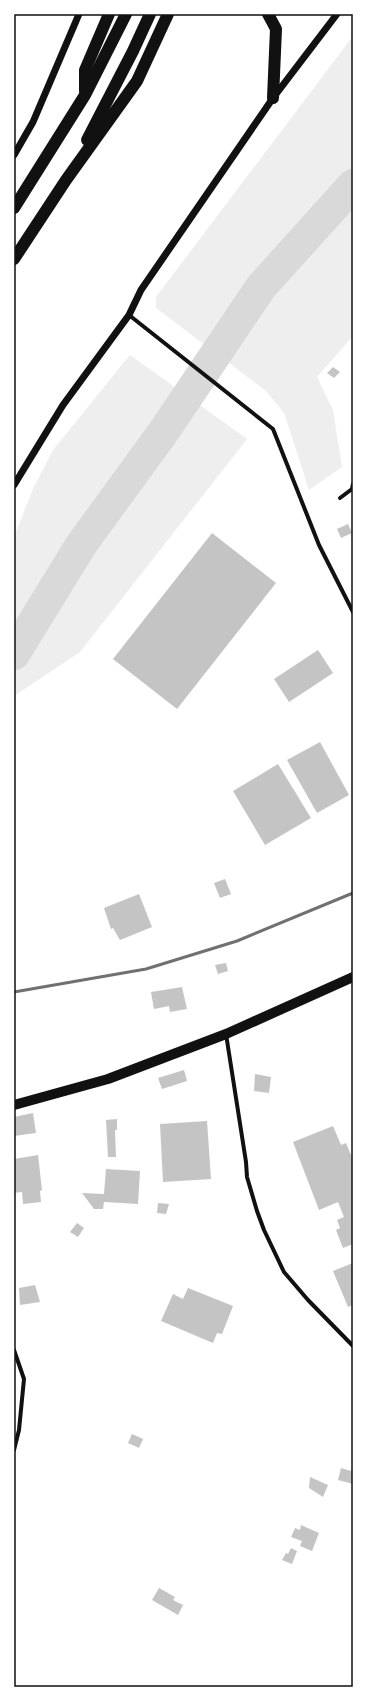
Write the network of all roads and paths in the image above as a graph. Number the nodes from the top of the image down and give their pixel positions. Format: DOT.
graph roads {
  1 [pos="79,14"];
  2 [pos="109,14"];
  3 [pos="126,14"];
  4 [pos="150,14"];
  5 [pos="168,14"];
  6 [pos="268,14"];
  7 [pos="337,14"];
  8 [pos="85,95"];
  9 [pos="273,98"];
  10 [pos="14,155"];
  11 [pos="66,180"];
  12 [pos="14,208"];
  13 [pos="14,259"];
  14 [pos="128,315"];
  15 [pos="353,484"];
  16 [pos="14,485"];
  17 [pos="340,498"];
  18 [pos="353,612"];
  19 [pos="353,977"];
  20 [pos="226,1034"];
  21 [pos="14,1105"];
  22 [pos="353,1346"];
  23 [pos="14,1350"];
  24 [pos="14,1450"];
  1 -- 10 [label="street"];
  2 -- 8 [label="highway"];
  3 -- 8 [label="highway"];
  4 -- 11 [label="highway"];
  5 -- 11 [label="highway"];
  6 -- 9 [label="highway"];
  7 -- 9 [label="street"];
  8 -- 12 [label="highway"];
  9 -- 14 [label="street"];
  11 -- 13 [label="highway"];
  14 -- 16 [label="street"];
  14 -- 18 [label="street"];
  15 -- 17 [label="street"];
  19 -- 20 [label="main road"];
  20 -- 21 [label="main road"];
  20 -- 22 [label="street"];
  23 -- 24 [label="street"];
}
